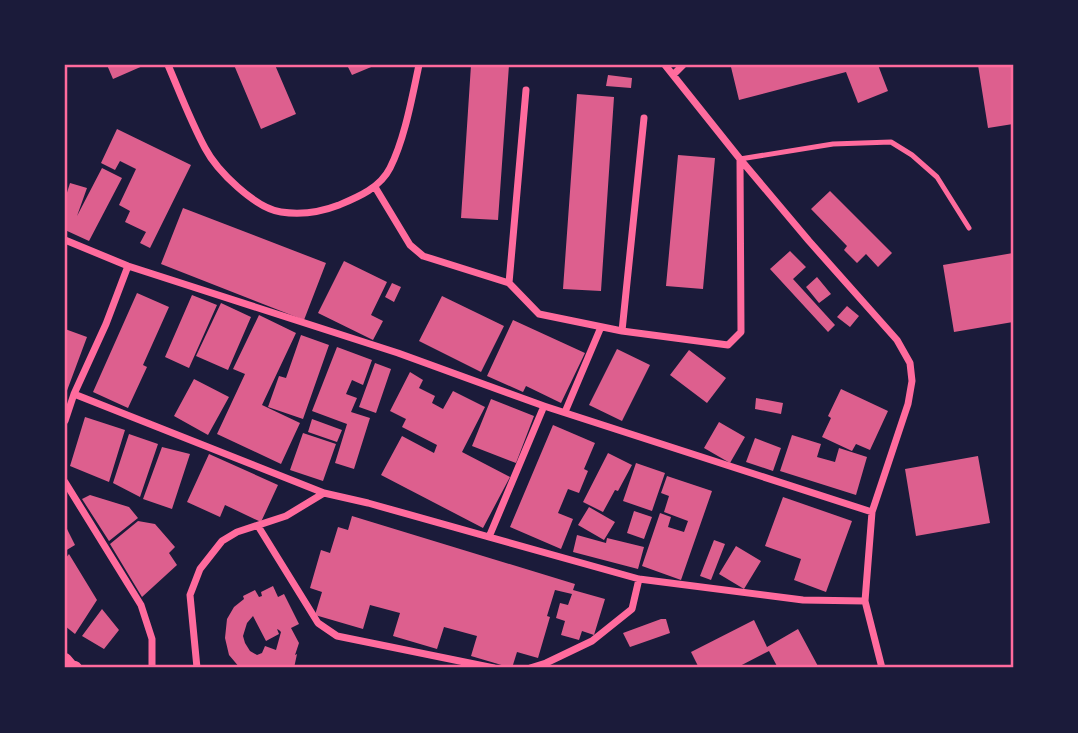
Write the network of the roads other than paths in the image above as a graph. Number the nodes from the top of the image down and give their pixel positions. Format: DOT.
graph roads {
  1 [pos="168,65"];
  2 [pos="419,65"];
  3 [pos="665,65"];
  4 [pos="683,65"];
  5 [pos="673,75"];
  6 [pos="526,90"];
  7 [pos="644,118"];
  8 [pos="740,159"];
  9 [pos="375,187"];
  10 [pos="969,228"];
  11 [pos="65,240"];
  12 [pos="128,266"];
  13 [pos="509,283"];
  14 [pos="601,327"];
  15 [pos="622,331"];
  16 [pos="74,394"];
  17 [pos="544,406"];
  18 [pos="565,412"];
  19 [pos="65,421"];
  20 [pos="65,482"];
  21 [pos="324,493"];
  22 [pos="873,512"];
  23 [pos="258,526"];
  24 [pos="489,537"];
  25 [pos="639,579"];
  26 [pos="865,601"];
  27 [pos="152,668"];
  28 [pos="197,668"];
  29 [pos="494,668"];
  30 [pos="530,668"];
  31 [pos="882,668"];
  1 -- 9 [label="street"];
  2 -- 9 [label="street"];
  3 -- 5 [label="street"];
  4 -- 5 [label="street"];
  5 -- 8 [label="street"];
  6 -- 13 [label="street"];
  7 -- 15 [label="street"];
  8 -- 10 [label="lane"];
  8 -- 15 [label="street"];
  8 -- 22 [label="street"];
  9 -- 13 [label="street"];
  11 -- 12 [label="street"];
  12 -- 16 [label="street"];
  12 -- 17 [label="street"];
  13 -- 14 [label="street"];
  14 -- 15 [label="street"];
  14 -- 18 [label="street"];
  16 -- 19 [label="street"];
  16 -- 21 [label="street"];
  17 -- 18 [label="street"];
  17 -- 24 [label="street"];
  18 -- 22 [label="street"];
  20 -- 27 [label="street"];
  21 -- 23 [label="street"];
  21 -- 24 [label="street"];
  22 -- 26 [label="street"];
  23 -- 28 [label="street"];
  23 -- 29 [label="street"];
  24 -- 25 [label="street"];
  25 -- 26 [label="street"];
  25 -- 30 [label="street"];
  26 -- 31 [label="street"];
}
